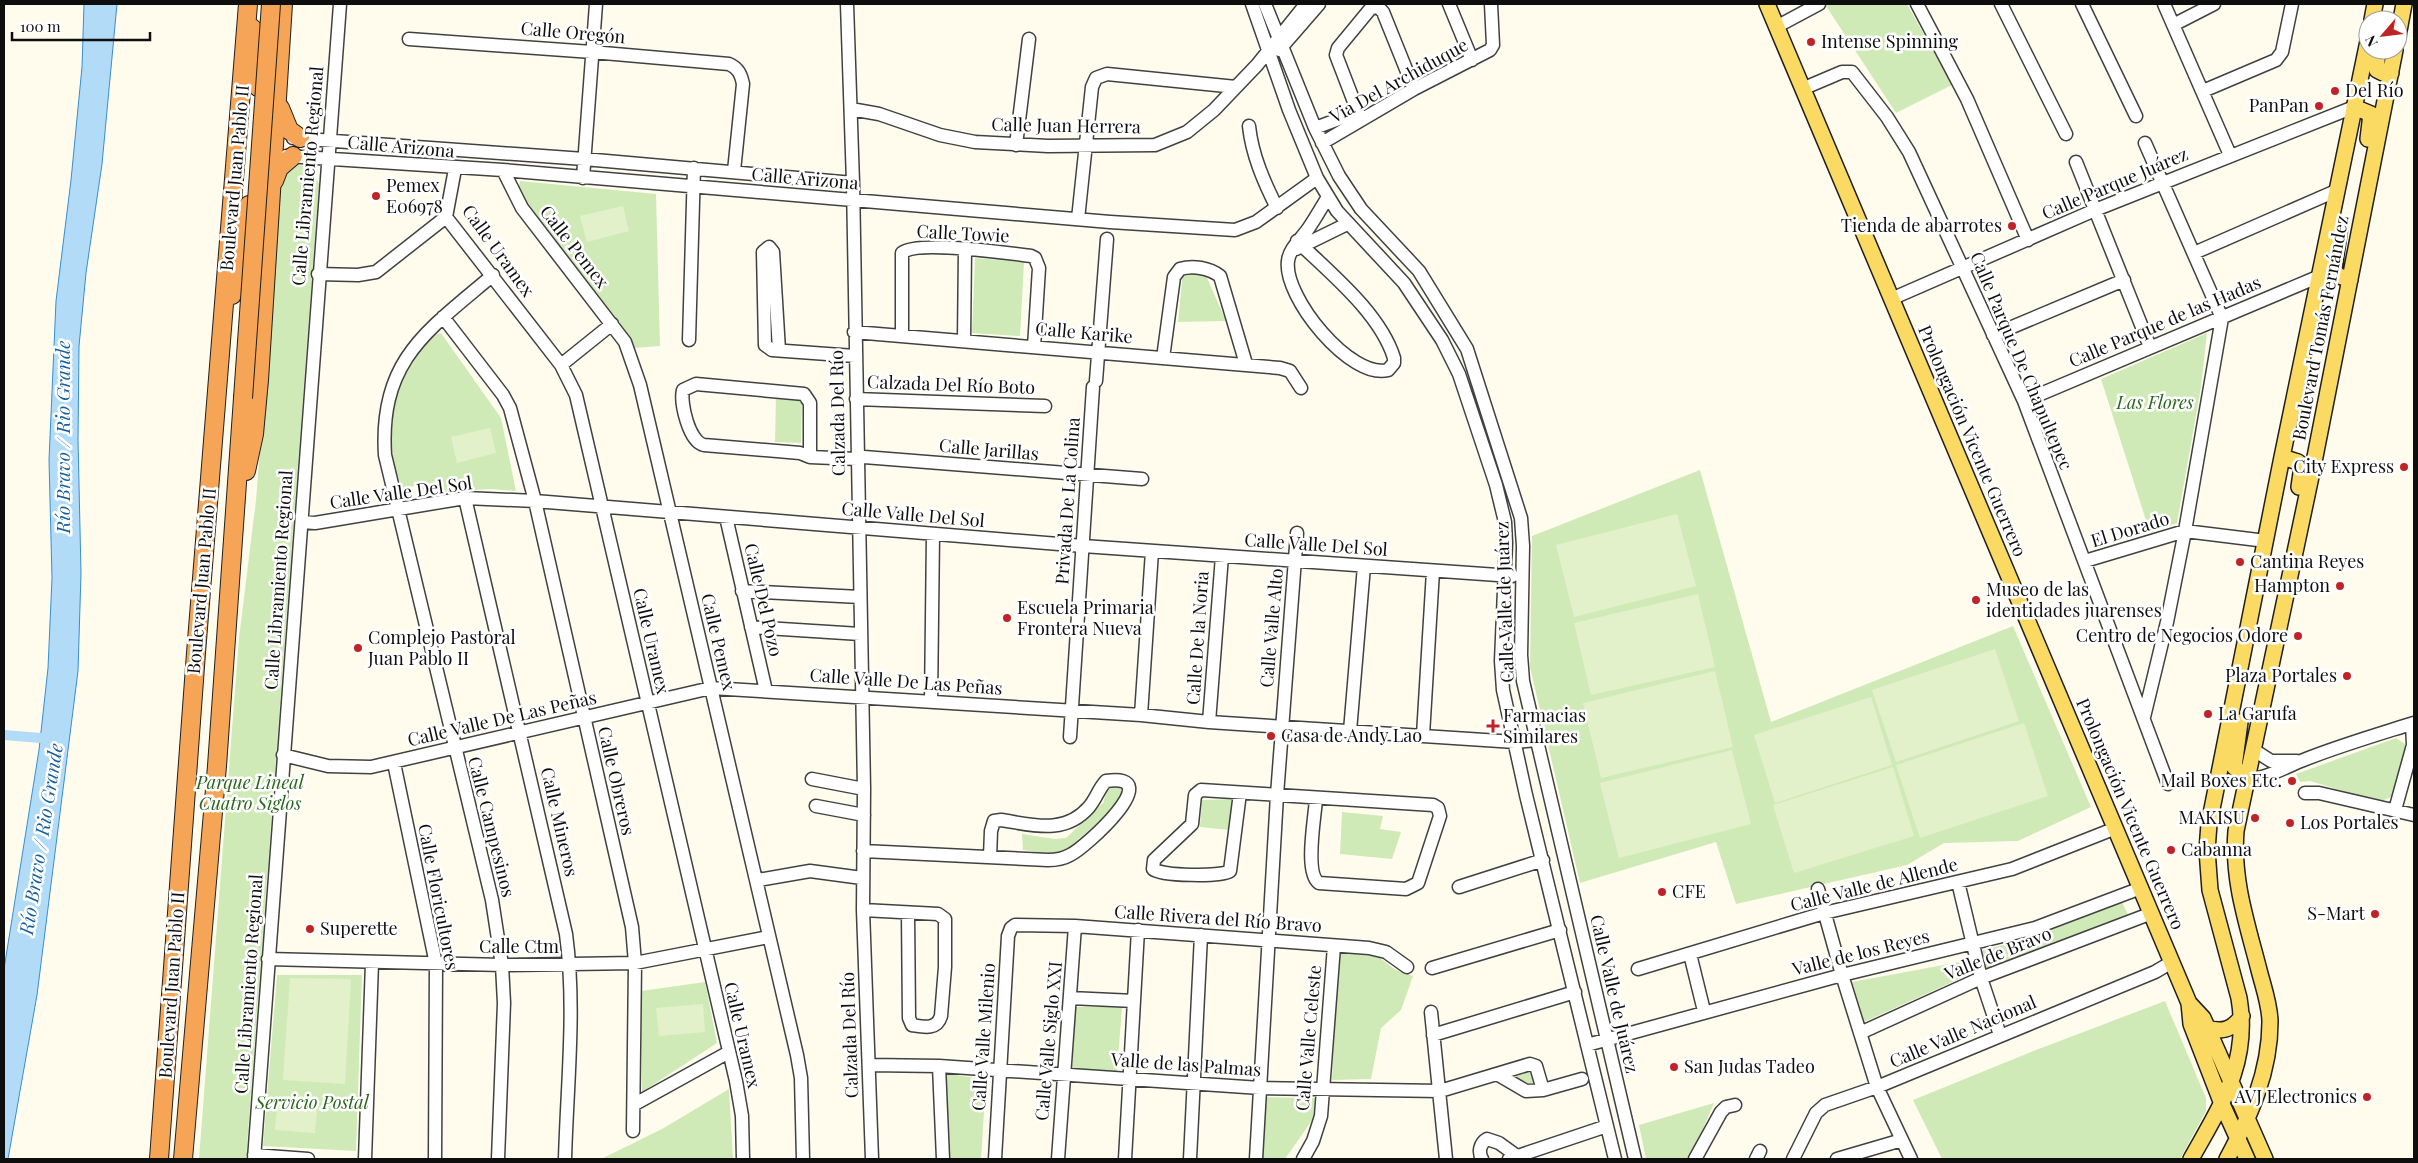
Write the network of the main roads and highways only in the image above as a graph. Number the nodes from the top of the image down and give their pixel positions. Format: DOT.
graph roads {
  1 [pos="271,4"];
  2 [pos="283,4"];
  3 [pos="1767,4"];
  4 [pos="248,9"];
  5 [pos="2364,60"];
  6 [pos="2377,60"];
  7 [pos="2393,60"];
  8 [pos="2391,73"];
  9 [pos="279,92"];
  10 [pos="2354,107"];
  11 [pos="300,138"];
  12 [pos="271,146"];
  13 [pos="293,156"];
  14 [pos="272,186"];
  15 [pos="2337,197"];
  16 [pos="2364,205"];
  17 [pos="2350,280"];
  18 [pos="224,318"];
  19 [pos="2282,457"];
  20 [pos="235,523"];
  21 [pos="2299,530"];
  22 [pos="2239,676"];
  23 [pos="2247,779"];
  24 [pos="2189,1003"];
  25 [pos="2242,1016"];
  26 [pos="2207,1028"];
  27 [pos="2232,1085"];
  28 [pos="2222,1104"];
  29 [pos="2247,1121"];
  30 [pos="2238,1138"];
  31 [pos="159,1159"];
  32 [pos="183,1159"];
  33 [pos="2191,1159"];
  34 [pos="2227,1159"];
  35 [pos="2247,1159"];
  36 [pos="2265,1159"];
  1 -- 20 [label="highway, Boulevard Juan Pablo II, bridge"];
  2 -- 9 [label="highway"];
  3 -- 24 [label="main road, Prolongación Vicente Guerrero"];
  4 -- 12 [label="highway"];
  4 -- 18 [label="highway, Boulevard Juan Pablo II"];
  5 -- 10 [label="main road, Boulevard Tomás Fernández"];
  6 -- 8 [label="main road"];
  7 -- 8 [label="main road, Boulevard Tomás Fernández"];
  8 -- 16 [label="main road, Boulevard Tomás Fernández"];
  9 -- 11 [label="highway"];
  9 -- 12 [label="highway"];
  10 -- 15 [label="main road, Boulevard Tomás Fernández"];
  10 -- 16 [label="main road"];
  12 -- 14 [label="highway"];
  12 -- 18 [label="highway"];
  13 -- 14 [label="highway"];
  14 -- 20 [label="highway"];
  15 -- 17 [label="main road"];
  15 -- 19 [label="main road, Boulevard Tomás Fernández"];
  16 -- 17 [label="main road, Boulevard Tomás Fernández"];
  17 -- 21 [label="main road, Boulevard Tomás Fernández"];
  18 -- 31 [label="highway, Boulevard Juan Pablo II"];
  19 -- 21 [label="main road"];
  19 -- 22 [label="main road, Boulevard Tomás Fernández"];
  20 -- 32 [label="highway, Boulevard Juan Pablo II"];
  21 -- 23 [label="main road, Boulevard Tomás Fernández"];
  22 -- 23 [label="main road"];
  22 -- 25 [label="main road, Boulevard Tomás Fernández"];
  23 -- 29 [label="main road, Boulevard Tomás Fernández"];
  24 -- 26 [label="main road"];
  24 -- 28 [label="main road"];
  25 -- 26 [label="main road"];
  25 -- 27 [label="main road, Boulevard Tomás Fernández"];
  26 -- 27 [label="main road"];
  27 -- 28 [label="main road, Boulevard Tomás Fernández"];
  27 -- 29 [label="main road"];
  28 -- 30 [label="main road"];
  28 -- 33 [label="main road, Boulevard Tomás Fernández"];
  29 -- 30 [label="main road, Boulevard Tomás Fernández"];
  29 -- 36 [label="main road"];
  30 -- 34 [label="main road, Boulevard Tomás Fernández"];
  30 -- 35 [label="main road"];
}
